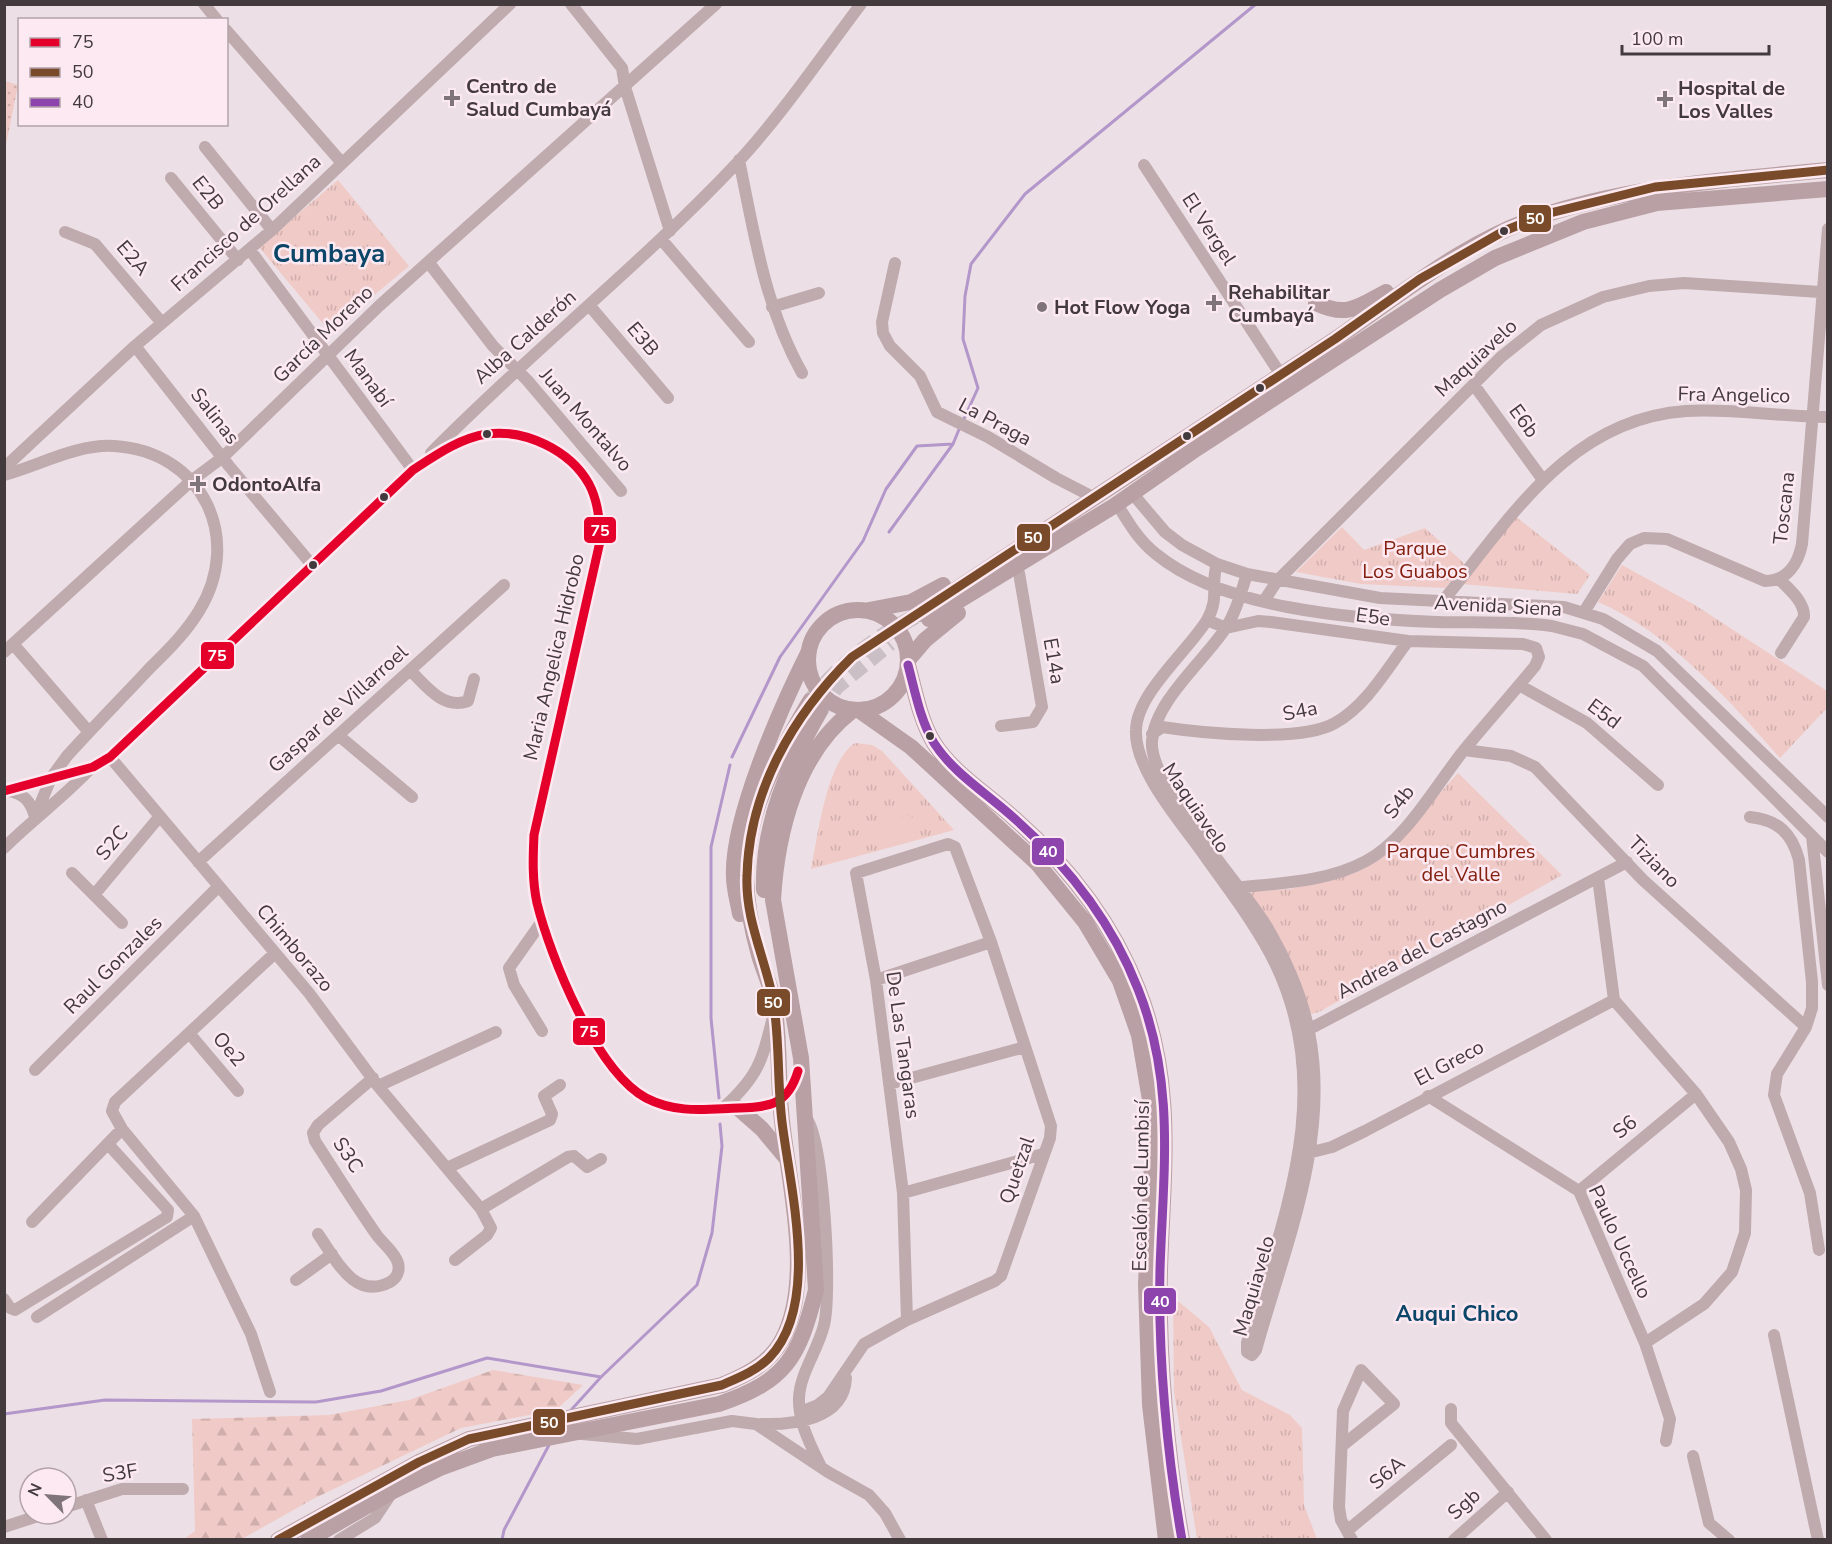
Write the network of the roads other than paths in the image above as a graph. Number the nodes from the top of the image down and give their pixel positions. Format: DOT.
graph roads {
  1 [pos="204,4"];
  2 [pos="510,4"];
  3 [pos="571,4"];
  4 [pos="716,4"];
  5 [pos="861,4"];
  6 [pos="215,18"];
  7 [pos="228,32"];
  8 [pos="625,87"];
  9 [pos="206,147"];
  10 [pos="739,160"];
  11 [pos="342,163"];
  12 [pos="1144,165"];
  13 [pos="1827,170"];
  14 [pos="171,178"];
  15 [pos="1827,189"];
  16 [pos="1827,229"];
  17 [pos="272,230"];
  18 [pos="65,232"];
  19 [pos="665,235"];
  20 [pos="250,250"];
  21 [pos="238,260"];
  22 [pos="429,263"];
  23 [pos="895,263"];
  24 [pos="1420,279"];
  25 [pos="1820,292"];
  26 [pos="819,293"];
  27 [pos="1316,303"];
  28 [pos="589,305"];
  29 [pos="772,307"];
  30 [pos="162,323"];
  31 [pos="749,342"];
  32 [pos="135,346"];
  33 [pos="327,355"];
  34 [pos="517,370"];
  35 [pos="802,373"];
  36 [pos="1281,375"];
  37 [pos="1473,386"];
  38 [pos="668,398"];
  39 [pos="1813,417"];
  40 [pos="1827,417"];
  41 [pos="223,457"];
  42 [pos="4,468"];
  43 [pos="416,468"];
  44 [pos="4,475"];
  45 [pos="1124,477"];
  46 [pos="1543,480"];
  47 [pos="191,481"];
  48 [pos="621,491"];
  49 [pos="1132,493"];
  50 [pos="1089,495"];
  51 [pos="1115,505"];
  52 [pos="1217,564"];
  53 [pos="312,565"];
  54 [pos="1019,573"];
  55 [pos="1247,574"];
  56 [pos="1779,579"];
  57 [pos="1277,581"];
  58 [pos="504,585"];
  59 [pos="1216,587"];
  60 [pos="1241,595"];
  61 [pos="1264,601"];
  62 [pos="1443,602"];
  63 [pos="865,610"];
  64 [pos="1584,612"];
  65 [pos="1207,620"];
  66 [pos="1226,628"];
  67 [pos="1408,641"];
  68 [pos="1536,648"];
  69 [pos="9,649"];
  70 [pos="809,651"];
  71 [pos="1781,653"];
  72 [pos="908,662"];
  73 [pos="410,670"];
  74 [pos="474,679"];
  75 [pos="1519,685"];
  76 [pos="856,711"];
  77 [pos="1141,712"];
  78 [pos="1001,726"];
  79 [pos="1158,726"];
  80 [pos="1136,730"];
  81 [pos="90,732"];
  82 [pos="338,735"];
  83 [pos="1464,750"];
  84 [pos="110,757"];
  85 [pos="93,766"];
  86 [pos="51,778"];
  87 [pos="1658,785"];
  88 [pos="6,791"];
  89 [pos="411,796"];
  90 [pos="160,816"];
  91 [pos="35,817"];
  92 [pos="1750,817"];
  93 [pos="1827,817"];
  94 [pos="1812,836"];
  95 [pos="948,844"];
  96 [pos="4,848"];
  97 [pos="1827,852"];
  98 [pos="198,862"];
  99 [pos="1627,862"];
  100 [pos="72,873"];
  101 [pos="1598,878"];
  102 [pos="218,887"];
  103 [pos="1233,888"];
  104 [pos="94,895"];
  105 [pos="543,920"];
  106 [pos="122,923"];
  107 [pos="991,942"];
  108 [pos="780,945"];
  109 [pos="758,952"];
  110 [pos="274,954"];
  111 [pos="876,980"];
  112 [pos="1827,985"];
  113 [pos="1614,1000"];
  114 [pos="775,1010"];
  115 [pos="1806,1027"];
  116 [pos="542,1031"];
  117 [pos="496,1032"];
  118 [pos="189,1033"];
  119 [pos="1304,1033"];
  120 [pos="1025,1047"];
  121 [pos="801,1058"];
  122 [pos="35,1070"];
  123 [pos="376,1082"];
  124 [pos="889,1084"];
  125 [pos="560,1085"];
  126 [pos="238,1091"];
  127 [pos="1696,1094"];
  128 [pos="1428,1096"];
  129 [pos="780,1102"];
  130 [pos="727,1108"];
  131 [pos="804,1114"];
  132 [pos="122,1129"];
  133 [pos="108,1144"];
  134 [pos="1043,1154"];
  135 [pos="1306,1154"];
  136 [pos="601,1159"];
  137 [pos="788,1160"];
  138 [pos="447,1168"];
  139 [pos="1579,1191"];
  140 [pos="903,1193"];
  141 [pos="481,1209"];
  142 [pos="194,1216"];
  143 [pos="32,1222"];
  144 [pos="318,1234"];
  145 [pos="1819,1250"];
  146 [pos="332,1254"];
  147 [pos="455,1260"];
  148 [pos="296,1280"];
  149 [pos="4,1299"];
  150 [pos="37,1317"];
  151 [pos="907,1320"];
  152 [pos="1774,1335"];
  153 [pos="1646,1343"];
  154 [pos="270,1392"];
  155 [pos="1451,1409"];
  156 [pos="801,1417"];
  157 [pos="756,1424"];
  158 [pos="561,1428"];
  159 [pos="1666,1441"];
  160 [pos="1344,1444"];
  161 [pos="1451,1445"];
  162 [pos="1693,1456"];
  163 [pos="822,1468"];
  164 [pos="183,1488"];
  165 [pos="393,1491"];
  166 [pos="1504,1495"];
  167 [pos="86,1500"];
  168 [pos="78,1503"];
  169 [pos="1350,1535"];
  170 [pos="102,1539"];
  171 [pos="278,1539"];
  172 [pos="308,1539"];
  173 [pos="339,1539"];
  174 [pos="900,1539"];
  175 [pos="1166,1539"];
  176 [pos="1182,1539"];
  177 [pos="1454,1539"];
  178 [pos="1546,1539"];
  179 [pos="1729,1539"];
  180 [pos="1818,1539"];
  1 -- 6 [label="street"];
  2 -- 11 [label="street, Francisco de Orellana"];
  3 -- 8 [label="street"];
  4 -- 8 [label="street, García Moreno"];
  5 -- 10 [label="street, Alba Calderón"];
  7 -- 11 [label="street"];
  8 -- 19 [label="street"];
  8 -- 22 [label="street, García Moreno"];
  9 -- 17 [label="street"];
  10 -- 19 [label="street, Alba Calderón"];
  10 -- 29 [label="street"];
  11 -- 17 [label="street, Francisco de Orellana"];
  12 -- 36 [label="street, El Vergel"];
  13 -- 24 [label="main road"];
  14 -- 21 [label="street, E2B"];
  15 -- 49 [label="main road"];
  16 -- 25 [label="street, Toscana"];
  17 -- 20 [label="street, Francisco de Orellana"];
  18 -- 30 [label="street, E2A"];
  19 -- 28 [label="street, Alba Calderón"];
  19 -- 31 [label="street"];
  20 -- 21 [label="street, Francisco de Orellana"];
  20 -- 33 [label="street, Manabí"];
  21 -- 30 [label="street, Francisco de Orellana"];
  22 -- 33 [label="street, García Moreno"];
  22 -- 34 [label="street, Juan Montalvo"];
  23 -- 50 [label="street, La Praga"];
  24 -- 27 [label="main road"];
  24 -- 36 [label="main road"];
  25 -- 37 [label="street, Maquiavelo"];
  25 -- 39 [label="street, Toscana"];
  26 -- 29 [label="street"];
  28 -- 34 [label="street, Alba Calderón"];
  28 -- 38 [label="street, E3B"];
  29 -- 35 [label="street"];
  30 -- 32 [label="street, Francisco de Orellana"];
  32 -- 41 [label="street, Salinas"];
  32 -- 42 [label="street, Francisco de Orellana"];
  33 -- 41 [label="street, García Moreno"];
  33 -- 43 [label="street, Manabí"];
  34 -- 43 [label="street, Alba Calderón"];
  34 -- 48 [label="street, Juan Montalvo"];
  36 -- 45 [label="main road"];
  37 -- 46 [label="street, E6b"];
  37 -- 57 [label="street, Maquiavelo"];
  39 -- 40 [label="street, Fra Angelico"];
  39 -- 46 [label="street, Fra Angelico"];
  39 -- 56 [label="street, Toscana"];
  41 -- 47 [label="street, García Moreno"];
  41 -- 53 [label="street, Salinas"];
  43 -- 53 [label="street, Maria Angelica Hidrobo"];
  43 -- 105 [label="street, Maria Angelica Hidrobo"];
  44 -- 47 [label="street"];
  45 -- 50 [label="main road"];
  45 -- 51 [label="main road"];
  46 -- 62 [label="street, Fra Angelico"];
  47 -- 69 [label="street, García Moreno"];
  47 -- 81 [label="street"];
  49 -- 51 [label="main road"];
  49 -- 52 [label="street, Avenida Siena"];
  50 -- 63 [label="main road"];
  51 -- 54 [label="main road"];
  51 -- 59 [label="street, Avenida Siena"];
  52 -- 55 [label="street, Avenida Siena"];
  52 -- 59 [label="street"];
  53 -- 84 [label="street, Maria Angelica Hidrobo"];
  54 -- 72 [label="main road"];
  54 -- 78 [label="street, E14a"];
  55 -- 57 [label="street, Avenida Siena"];
  55 -- 60 [label="street"];
  56 -- 64 [label="street"];
  56 -- 71 [label="street"];
  57 -- 61 [label="street, Maquiavelo"];
  57 -- 62 [label="street, Avenida Siena"];
  58 -- 73 [label="street, Gaspar de Villarroel"];
  59 -- 60 [label="street, Avenida Siena"];
  59 -- 65 [label="street"];
  60 -- 61 [label="street, Avenida Siena"];
  60 -- 66 [label="street"];
  61 -- 94 [label="street, Avenida Siena"];
  62 -- 64 [label="street, Avenida Siena"];
  63 -- 70 [label="main road"];
  63 -- 72 [label="main road"];
  64 -- 93 [label="street, Avenida Siena"];
  65 -- 66 [label="street"];
  65 -- 77 [label="street"];
  66 -- 67 [label="street, E5e"];
  66 -- 79 [label="street"];
  67 -- 68 [label="street, E5e"];
  67 -- 79 [label="street, S4a"];
  68 -- 75 [label="street, S4b"];
  69 -- 81 [label="street"];
  70 -- 76 [label="main road"];
  70 -- 109 [label="main road"];
  72 -- 76 [label="main road"];
  72 -- 176 [label="main road, Escalón de Lumbisí"];
  73 -- 74 [label="street"];
  73 -- 82 [label="street, Gaspar de Villarroel"];
  75 -- 83 [label="street, S4b"];
  75 -- 87 [label="street, E5d"];
  76 -- 108 [label="main road"];
  76 -- 175 [label="main road, Escalón de Lumbisí"];
  77 -- 79 [label="street, S4a"];
  77 -- 80 [label="street"];
  79 -- 80 [label="street, S4a"];
  79 -- 103 [label="street, Maquiavelo"];
  80 -- 103 [label="street, Maquiavelo"];
  81 -- 86 [label="street"];
  82 -- 89 [label="street"];
  82 -- 98 [label="street, Gaspar de Villarroel"];
  83 -- 99 [label="street, Tiziano"];
  83 -- 103 [label="street, S4b"];
  84 -- 85 [label="street, Maria Angelica Hidrobo"];
  84 -- 90 [label="street, Chimborazo"];
  85 -- 86 [label="street, Maria Angelica Hidrobo"];
  85 -- 91 [label="street"];
  86 -- 88 [label="street, Maria Angelica Hidrobo"];
  86 -- 91 [label="street"];
  88 -- 91 [label="street"];
  90 -- 98 [label="street, Chimborazo"];
  90 -- 104 [label="street, S2C"];
  91 -- 96 [label="street"];
  92 -- 115 [label="street"];
  94 -- 97 [label="street, Avenida Siena"];
  94 -- 112 [label="street"];
  95 -- 107 [label="street, Quetzal"];
  95 -- 111 [label="street, De Las Tangaras"];
  98 -- 102 [label="street, Chimborazo"];
  99 -- 101 [label="street, Andrea del Castagno"];
  99 -- 115 [label="street, Tiziano"];
  100 -- 104 [label="street"];
  101 -- 113 [label="street"];
  101 -- 119 [label="street, Andrea del Castagno"];
  102 -- 110 [label="street, Chimborazo"];
  102 -- 122 [label="street, Raul Gonzales"];
  103 -- 119 [label="street, Maquiavelo"];
  104 -- 106 [label="street"];
  105 -- 116 [label="street"];
  105 -- 130 [label="street, Maria Angelica Hidrobo"];
  107 -- 111 [label="street"];
  107 -- 120 [label="street, Quetzal"];
  108 -- 109 [label="main road"];
  108 -- 121 [label="main road"];
  109 -- 114 [label="main road"];
  110 -- 118 [label="street"];
  110 -- 123 [label="street, Chimborazo"];
  111 -- 124 [label="street, De Las Tangaras"];
  113 -- 127 [label="street"];
  113 -- 128 [label="street, El Greco"];
  114 -- 129 [label="main road"];
  114 -- 130 [label="street"];
  115 -- 145 [label="street"];
  117 -- 123 [label="street, S3C"];
  118 -- 126 [label="street, Oe2"];
  118 -- 132 [label="street"];
  119 -- 135 [label="street, Maquiavelo"];
  120 -- 124 [label="street"];
  120 -- 134 [label="street, Quetzal"];
  121 -- 129 [label="street"];
  121 -- 131 [label="main road"];
  123 -- 138 [label="street, Chimborazo"];
  123 -- 146 [label="street, S3C"];
  124 -- 140 [label="street, De Las Tangaras"];
  125 -- 138 [label="street"];
  127 -- 139 [label="street, S6"];
  127 -- 153 [label="street"];
  128 -- 135 [label="street, El Greco"];
  128 -- 139 [label="street, Paulo Uccello"];
  129 -- 130 [label="street, Maria Angelica Hidrobo"];
  129 -- 137 [label="main road"];
  130 -- 137 [label="main road"];
  131 -- 156 [label="street"];
  131 -- 158 [label="main road"];
  132 -- 133 [label="street"];
  132 -- 142 [label="street"];
  133 -- 143 [label="street"];
  133 -- 149 [label="street"];
  134 -- 140 [label="street"];
  134 -- 151 [label="street, Quetzal"];
  135 -- 135 [label="street, Maquiavelo"];
  136 -- 141 [label="street"];
  137 -- 158 [label="main road"];
  138 -- 141 [label="street, Chimborazo"];
  139 -- 153 [label="street, Paulo Uccello"];
  140 -- 151 [label="street, De Las Tangaras"];
  141 -- 147 [label="street"];
  142 -- 150 [label="street"];
  142 -- 154 [label="street"];
  144 -- 146 [label="street"];
  146 -- 148 [label="street"];
  151 -- 156 [label="street, Quetzal"];
  152 -- 180 [label="street"];
  153 -- 159 [label="street, Paulo Uccello"];
  155 -- 166 [label="street"];
  156 -- 157 [label="street"];
  156 -- 163 [label="street"];
  157 -- 158 [label="street"];
  157 -- 163 [label="street"];
  158 -- 165 [label="main road"];
  158 -- 171 [label="main road"];
  160 -- 160 [label="street"];
  160 -- 169 [label="street"];
  161 -- 169 [label="street, S6A"];
  162 -- 179 [label="street"];
  163 -- 174 [label="street"];
  164 -- 167 [label="street, S3F"];
  165 -- 172 [label="main road"];
  165 -- 173 [label="street"];
  166 -- 177 [label="street, Sgb"];
  166 -- 178 [label="street"];
  167 -- 168 [label="street, S3F"];
  167 -- 170 [label="street"];
}
